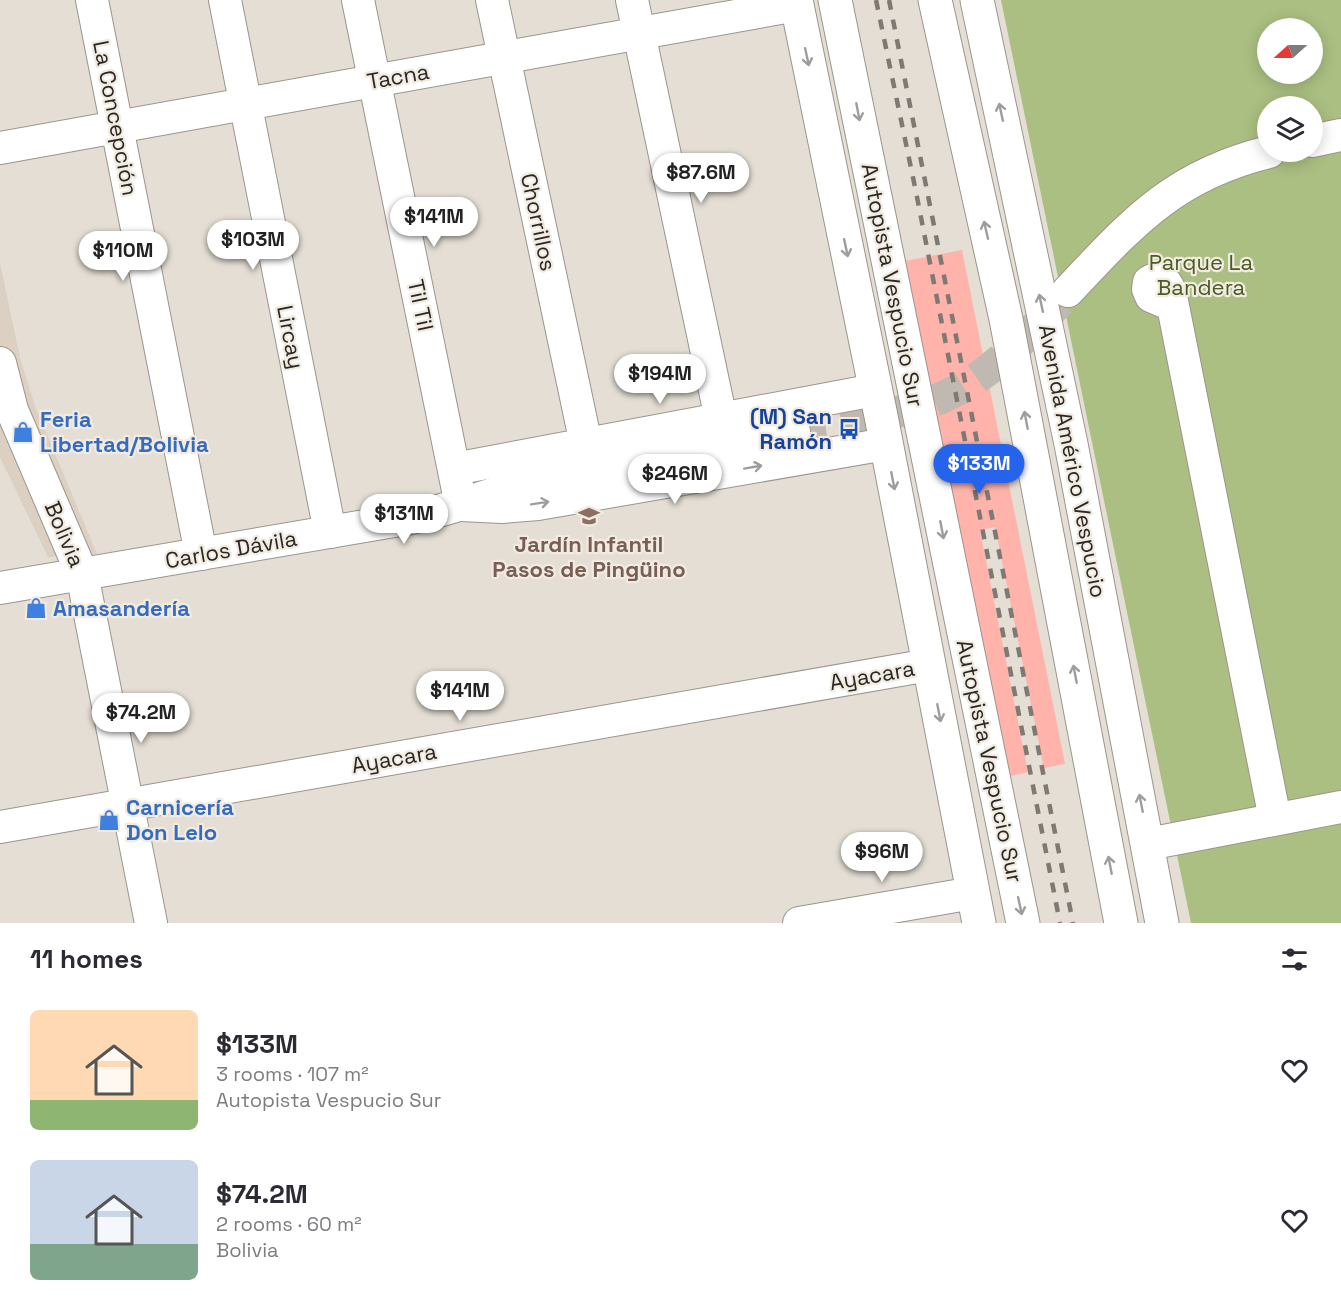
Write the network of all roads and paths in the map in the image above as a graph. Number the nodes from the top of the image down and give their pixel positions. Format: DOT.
graph roads {
  1 [pos="92,0"];
  2 [pos="225,0"];
  3 [pos="358,0"];
  4 [pos="492,0"];
  5 [pos="632,0"];
  6 [pos="835,0"];
  7 [pos="935,0"];
  8 [pos="977,0"];
  9 [pos="796,2"];
  10 [pos="639,33"];
  11 [pos="504,57"];
  12 [pos="375,81"];
  13 [pos="245,104"];
  14 [pos="117,127"];
  15 [pos="1341,135"];
  16 [pos="1323,139"];
  17 [pos="0,148"];
  18 [pos="1257,156"];
  19 [pos="1068,291"];
  20 [pos="1173,305"];
  21 [pos="0,363"];
  22 [pos="875,390"];
  23 [pos="6,411"];
  24 [pos="721,419"];
  25 [pos="794,432"];
  26 [pos="586,444"];
  27 [pos="886,444"];
  28 [pos="454,469"];
  29 [pos="461,505"];
  30 [pos="330,532"];
  31 [pos="201,554"];
  32 [pos="82,574"];
  33 [pos="0,588"];
  34 [pos="929,665"];
  35 [pos="128,805"];
  36 [pos="1341,807"];
  37 [pos="1275,819"];
  38 [pos="0,827"];
  39 [pos="1148,843"];
  40 [pos="976,908"];
  41 [pos="151,923"];
  42 [pos="799,923"];
  43 [pos="1023,923"];
  44 [pos="1121,923"];
  45 [pos="1162,923"];
  1 -- 14 [label="street, La Concepción"];
  2 -- 13 [label="street, Lircay"];
  3 -- 12 [label="street, Til Til"];
  4 -- 11 [label="street, Chorrillos"];
  5 -- 10 [label="street"];
  6 -- 43 [label="main road, Autopista Vespucio Sur, one-way"];
  44 -- 7 [label="main road, one-way"];
  39 -- 8 [label="main road, Avenida Américo Vespucio, one-way"];
  9 -- 10 [label="street, Tacna"];
  9 -- 22 [label="main road, one-way"];
  10 -- 11 [label="street, Tacna"];
  10 -- 24 [label="street"];
  11 -- 12 [label="street, Tacna"];
  11 -- 26 [label="street, Chorrillos"];
  12 -- 13 [label="street, Tacna"];
  12 -- 28 [label="street, Til Til"];
  13 -- 14 [label="street, Tacna"];
  13 -- 30 [label="street, Lircay"];
  14 -- 17 [label="street, Tacna"];
  14 -- 31 [label="street, La Concepción"];
  15 -- 16 [label="street"];
  18 -- 19 [label="street"];
  20 -- 37 [label="street"];
  21 -- 23 [label="street, Bolivia"];
  22 -- 24 [label="street"];
  22 -- 27 [label="main road"];
  23 -- 32 [label="street, Bolivia"];
  24 -- 26 [label="street"];
  25 -- 29 [label="street, Carlos Dávila"];
  26 -- 28 [label="street"];
  29 -- 27 [label="street, Carlos Dávila, one-way"];
  27 -- 34 [label="main road, one-way"];
  28 -- 29 [label="street, Til Til"];
  29 -- 30 [label="street, Carlos Dávila"];
  30 -- 31 [label="street, Carlos Dávila"];
  31 -- 32 [label="street, Carlos Dávila"];
  32 -- 33 [label="street, Carlos Dávila"];
  32 -- 35 [label="street, Bolivia"];
  34 -- 35 [label="street, Ayacara"];
  34 -- 40 [label="main road, one-way"];
  35 -- 38 [label="street, Ayacara"];
  35 -- 41 [label="street, Bolivia"];
  36 -- 37 [label="street"];
  37 -- 39 [label="street"];
  39 -- 45 [label="main road, Avenida Américo Vespucio"];
  40 -- 42 [label="street"];
}
